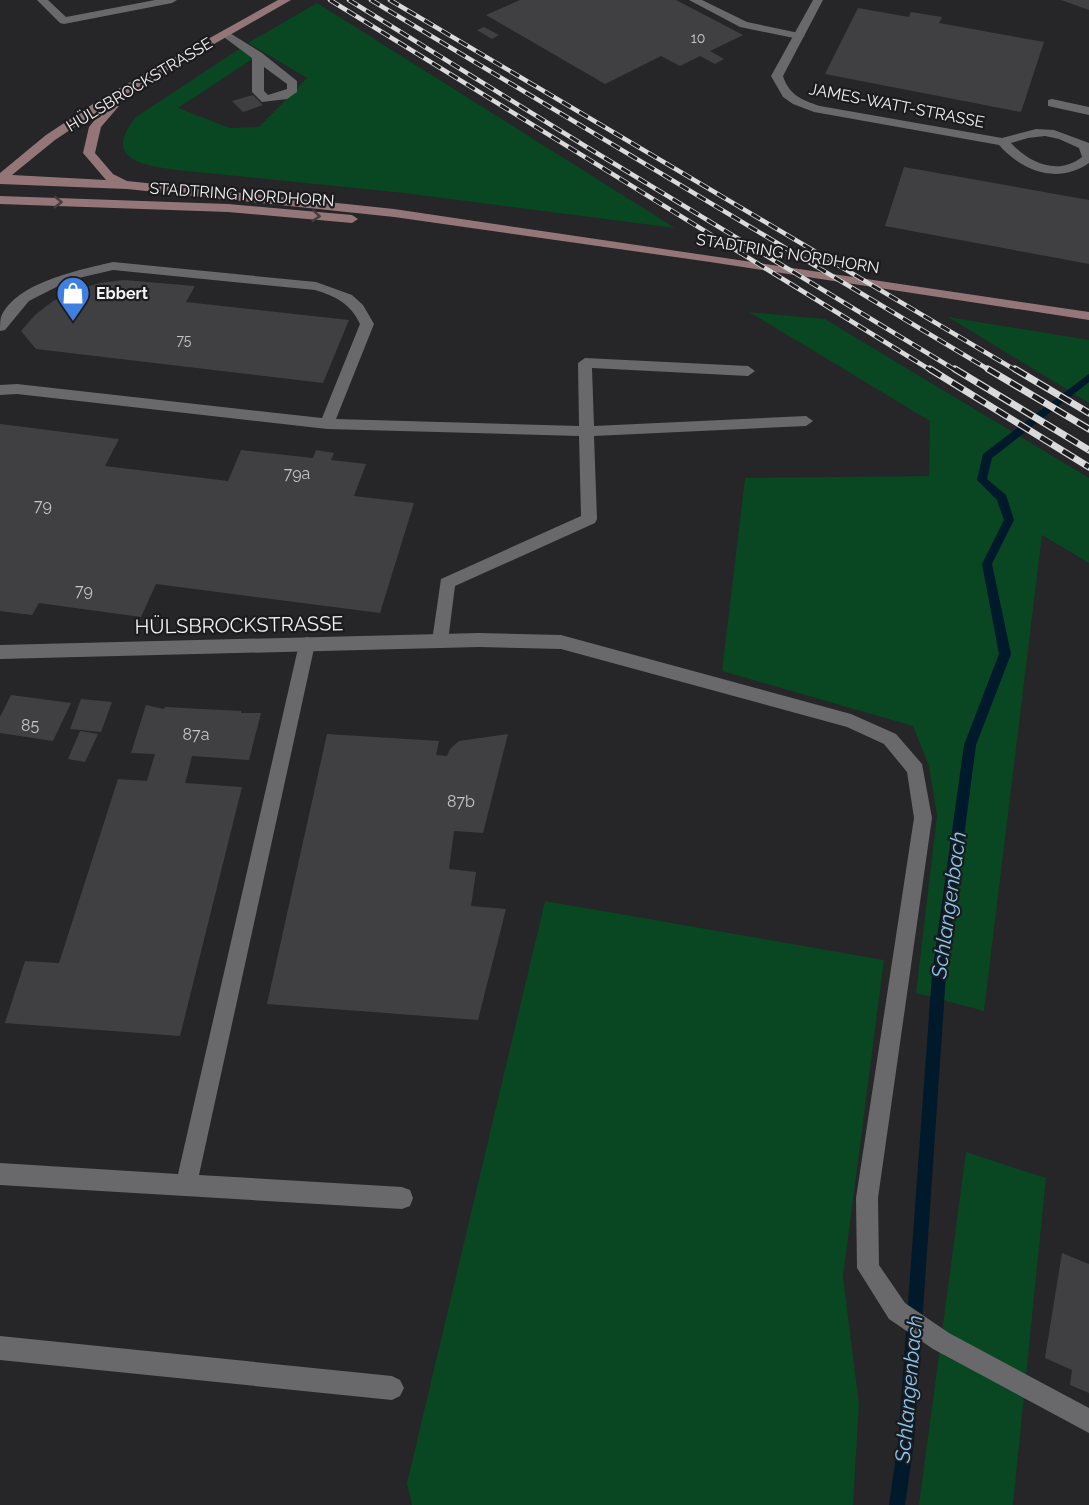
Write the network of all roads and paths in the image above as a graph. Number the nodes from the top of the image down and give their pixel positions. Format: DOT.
graph roads {
  1 [pos="42,0"];
  2 [pos="172,0"];
  3 [pos="286,0"];
  4 [pos="694,0"];
  5 [pos="818,0"];
  6 [pos="225,33"];
  7 [pos="799,36"];
  8 [pos="258,55"];
  9 [pos="151,73"];
  10 [pos="1052,103"];
  11 [pos="1089,111"];
  12 [pos="1003,142"];
  13 [pos="1,179"];
  14 [pos="127,185"];
  15 [pos="0,200"];
  16 [pos="482,227"];
  17 [pos="1089,316"];
  18 [pos="0,327"];
  19 [pos="748,370"];
  20 [pos="0,390"];
  21 [pos="806,421"];
  22 [pos="327,424"];
  23 [pos="586,431"];
  24 [pos="440,641"];
  25 [pos="307,644"];
  26 [pos="0,652"];
  27 [pos="0,1174"];
  28 [pos="186,1186"];
  29 [pos="402,1198"];
  30 [pos="0,1348"];
  31 [pos="392,1388"];
  32 [pos="1089,1421"];
  1 -- 2 [label="street"];
  3 -- 6 [label="main road, HÜLSBROCKSTRASSE"];
  4 -- 7 [label="street"];
  5 -- 7 [label="street, JAMES-WATT-STRASSE"];
  6 -- 8 [label="street"];
  6 -- 9 [label="main road, HÜLSBROCKSTRASSE"];
  7 -- 12 [label="street, JAMES-WATT-STRASSE"];
  9 -- 13 [label="main road, HÜLSBROCKSTRASSE"];
  9 -- 14 [label="main road, STADTRING NORDHORN"];
  10 -- 11 [label="street"];
  12 -- 12 [label="street, JAMES-WATT-STRASSE"];
  13 -- 14 [label="main road, STADTRING NORDHORN"];
  14 -- 16 [label="main road, STADTRING NORDHORN"];
  15 -- 16 [label="main road, STADTRING NORDHORN, one-way"];
  16 -- 17 [label="main road, STADTRING NORDHORN"];
  18 -- 22 [label="street"];
  19 -- 23 [label="street"];
  20 -- 22 [label="street"];
  21 -- 23 [label="street"];
  22 -- 23 [label="street"];
  23 -- 24 [label="street"];
  24 -- 25 [label="street, HÜLSBROCKSTRASSE"];
  24 -- 32 [label="street, HÜLSBROCKSTRASSE"];
  25 -- 26 [label="street, HÜLSBROCKSTRASSE"];
  25 -- 28 [label="street"];
  27 -- 28 [label="street"];
  28 -- 29 [label="street"];
  30 -- 31 [label="street"];
}
